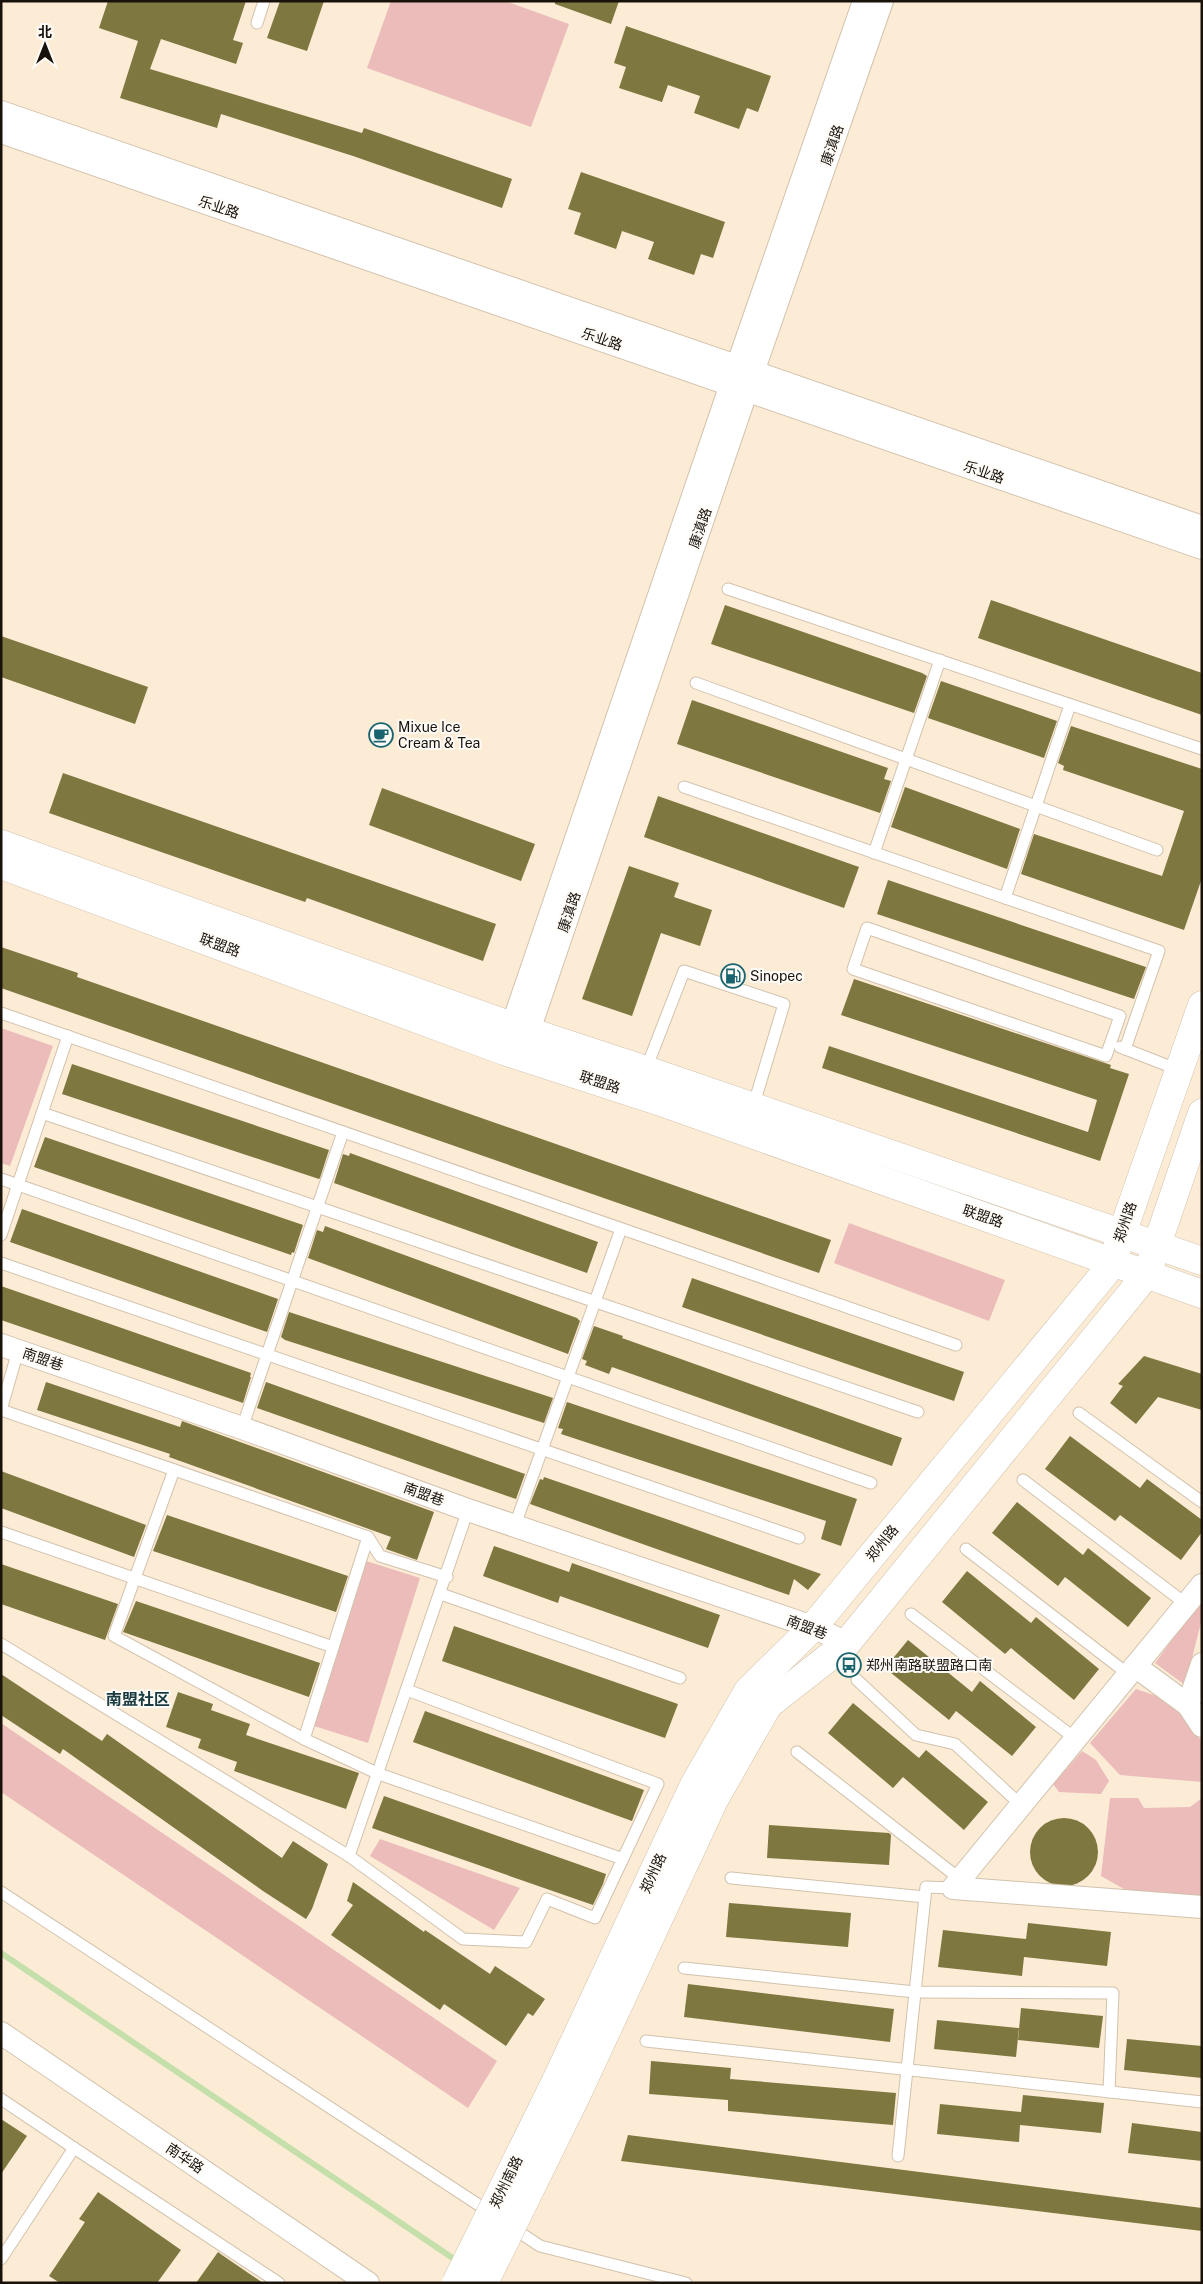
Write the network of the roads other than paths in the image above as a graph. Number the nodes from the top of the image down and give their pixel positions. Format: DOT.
graph roads {
  1 [pos="264,1"];
  2 [pos="864,1"];
  3 [pos="882,1"];
  4 [pos="256,23"];
  5 [pos="1,112"];
  6 [pos="1,132"];
  7 [pos="742,378"];
  8 [pos="1202,527"];
  9 [pos="1202,548"];
  10 [pos="728,589"];
  11 [pos="940,660"];
  12 [pos="696,682"];
  13 [pos="1070,706"];
  14 [pos="1202,749"];
  15 [pos="906,759"];
  16 [pos="684,787"];
  17 [pos="1036,806"];
  18 [pos="1,844"];
  19 [pos="1157,850"];
  20 [pos="874,852"];
  21 [pos="1,865"];
  22 [pos="1005,898"];
  23 [pos="1202,1005"];
  24 [pos="1,1013"];
  25 [pos="68,1036"];
  26 [pos="516,1041"];
  27 [pos="1111,1043"];
  28 [pos="1125,1049"];
  29 [pos="646,1070"];
  30 [pos="1179,1070"];
  31 [pos="753,1107"];
  32 [pos="42,1113"];
  33 [pos="1202,1113"];
  34 [pos="343,1132"];
  35 [pos="1,1179"];
  36 [pos="18,1185"];
  37 [pos="318,1207"];
  38 [pos="621,1229"];
  39 [pos="1121,1233"];
  40 [pos="1,1234"];
  41 [pos="1157,1246"];
  42 [pos="1202,1261"];
  43 [pos="1112,1262"];
  44 [pos="1,1263"];
  45 [pos="1147,1274"];
  46 [pos="293,1281"];
  47 [pos="1202,1294"];
  48 [pos="594,1302"];
  49 [pos="956,1345"];
  50 [pos="10,1348"];
  51 [pos="268,1355"];
  52 [pos="567,1377"];
  53 [pos="1,1410"];
  54 [pos="918,1412"];
  55 [pos="1079,1413"];
  56 [pos="242,1428"];
  57 [pos="541,1449"];
  58 [pos="174,1470"];
  59 [pos="1023,1480"];
  60 [pos="871,1484"];
  61 [pos="1202,1502"];
  62 [pos="468,1510"];
  63 [pos="515,1525"];
  64 [pos="1,1532"];
  65 [pos="368,1537"];
  66 [pos="799,1538"];
  67 [pos="966,1549"];
  68 [pos="447,1577"];
  69 [pos="135,1578"];
  70 [pos="1202,1584"];
  71 [pos="441,1594"];
  72 [pos="1186,1604"];
  73 [pos="911,1614"];
  74 [pos="813,1628"];
  75 [pos="847,1643"];
  76 [pos="1,1644"];
  77 [pos="333,1647"];
  78 [pos="1202,1664"];
  79 [pos="1132,1670"];
  80 [pos="680,1678"];
  81 [pos="857,1680"];
  82 [pos="408,1690"];
  83 [pos="1188,1705"];
  84 [pos="1202,1726"];
  85 [pos="304,1739"];
  86 [pos="1076,1739"];
  87 [pos="796,1752"];
  88 [pos="379,1774"];
  89 [pos="1021,1805"];
  90 [pos="349,1856"];
  91 [pos="623,1859"];
  92 [pos="731,1878"];
  93 [pos="957,1884"];
  94 [pos="1,1892"];
  95 [pos="924,1897"];
  96 [pos="1202,1907"];
  97 [pos="684,1968"];
  98 [pos="915,1992"];
  99 [pos="1,2033"];
  100 [pos="646,2040"];
  101 [pos="907,2069"];
  102 [pos="566,2088"];
  103 [pos="1109,2092"];
  104 [pos="1,2099"];
  105 [pos="1202,2102"];
  106 [pos="74,2148"];
  107 [pos="898,2156"];
  108 [pos="1,2259"];
  109 [pos="279,2283"];
  110 [pos="368,2283"];
  111 [pos="456,2283"];
  112 [pos="484,2283"];
  113 [pos="686,2283"];
  1 -- 4 [label="lane"];
  2 -- 7 [label="street, 康滇路"];
  3 -- 7 [label="street, 康滇路"];
  5 -- 7 [label="street, 乐业路"];
  6 -- 7 [label="street, 乐业路"];
  7 -- 8 [label="street, 乐业路"];
  7 -- 9 [label="street, 乐业路"];
  7 -- 26 [label="street, 康滇路"];
  10 -- 11 [label="lane"];
  11 -- 13 [label="lane"];
  11 -- 15 [label="lane"];
  12 -- 15 [label="lane"];
  13 -- 14 [label="lane"];
  13 -- 17 [label="lane"];
  15 -- 17 [label="lane"];
  15 -- 20 [label="lane"];
  16 -- 20 [label="lane"];
  17 -- 19 [label="lane"];
  17 -- 22 [label="lane"];
  18 -- 26 [label="street, 联盟路"];
  20 -- 22 [label="lane"];
  21 -- 26 [label="street, 联盟路"];
  22 -- 28 [label="lane"];
  23 -- 30 [label="street, 郑州路"];
  24 -- 25 [label="lane"];
  25 -- 32 [label="lane"];
  25 -- 34 [label="lane"];
  26 -- 29 [label="street, 联盟路"];
  26 -- 43 [label="street, 联盟路"];
  27 -- 27 [label="lane"];
  27 -- 28 [label="lane"];
  28 -- 30 [label="lane"];
  29 -- 31 [label="street, 联盟路"];
  29 -- 31 [label="lane"];
  30 -- 39 [label="street, 郑州路"];
  31 -- 39 [label="street, 联盟路"];
  32 -- 36 [label="lane"];
  32 -- 37 [label="lane"];
  33 -- 41 [label="street, 郑州路"];
  34 -- 37 [label="lane"];
  34 -- 38 [label="lane"];
  35 -- 36 [label="lane"];
  36 -- 40 [label="lane"];
  36 -- 46 [label="lane"];
  37 -- 46 [label="lane"];
  37 -- 48 [label="lane"];
  38 -- 48 [label="lane"];
  38 -- 49 [label="lane"];
  39 -- 41 [label="street, 联盟路"];
  39 -- 43 [label="street, 郑州路"];
  41 -- 42 [label="street, 联盟路"];
  41 -- 45 [label="street, 郑州路"];
  43 -- 45 [label="street, 联盟路"];
  43 -- 74 [label="street, 郑州路"];
  44 -- 51 [label="lane"];
  45 -- 47 [label="street, 联盟路"];
  45 -- 75 [label="street, 郑州路"];
  46 -- 51 [label="lane"];
  46 -- 52 [label="lane"];
  48 -- 52 [label="lane"];
  48 -- 54 [label="lane"];
  50 -- 53 [label="lane"];
  50 -- 56 [label="street, 南盟巷"];
  51 -- 56 [label="lane"];
  51 -- 57 [label="lane"];
  52 -- 57 [label="lane"];
  52 -- 60 [label="lane"];
  53 -- 58 [label="lane"];
  55 -- 61 [label="lane"];
  56 -- 62 [label="street, 南盟巷"];
  57 -- 63 [label="lane"];
  57 -- 66 [label="lane"];
  58 -- 65 [label="lane"];
  58 -- 69 [label="lane"];
  59 -- 72 [label="lane"];
  62 -- 63 [label="street, 南盟巷"];
  62 -- 68 [label="lane"];
  63 -- 74 [label="street, 南盟巷"];
  64 -- 69 [label="lane"];
  65 -- 68 [label="lane"];
  65 -- 77 [label="lane"];
  67 -- 79 [label="lane"];
  68 -- 71 [label="lane"];
  69 -- 77 [label="lane"];
  69 -- 85 [label="lane"];
  70 -- 72 [label="street"];
  71 -- 80 [label="lane"];
  71 -- 82 [label="lane"];
  72 -- 79 [label="street"];
  73 -- 86 [label="lane"];
  74 -- 75 [label="street, 南盟巷"];
  74 -- 102 [label="street, 郑州路"];
  75 -- 102 [label="street, 郑州路"];
  76 -- 90 [label="lane"];
  77 -- 85 [label="lane"];
  78 -- 83 [label="street"];
  79 -- 83 [label="street"];
  79 -- 86 [label="street"];
  81 -- 89 [label="lane"];
  82 -- 88 [label="lane"];
  82 -- 91 [label="lane"];
  83 -- 84 [label="street"];
  85 -- 88 [label="lane"];
  86 -- 89 [label="street"];
  87 -- 93 [label="lane"];
  88 -- 90 [label="lane"];
  88 -- 91 [label="lane"];
  89 -- 93 [label="street"];
  90 -- 91 [label="lane"];
  92 -- 95 [label="lane"];
  93 -- 95 [label="lane"];
  93 -- 96 [label="street"];
  94 -- 113 [label="lane"];
  95 -- 98 [label="lane"];
  97 -- 98 [label="lane"];
  98 -- 101 [label="lane"];
  98 -- 103 [label="lane"];
  99 -- 110 [label="street, 南华路"];
  100 -- 101 [label="lane"];
  101 -- 103 [label="lane"];
  101 -- 107 [label="lane"];
  102 -- 111 [label="street, 郑州南路, bridge"];
  102 -- 112 [label="street, 郑州南路, bridge"];
  103 -- 105 [label="lane"];
  104 -- 106 [label="lane"];
  106 -- 108 [label="lane"];
  106 -- 109 [label="lane"];
}
